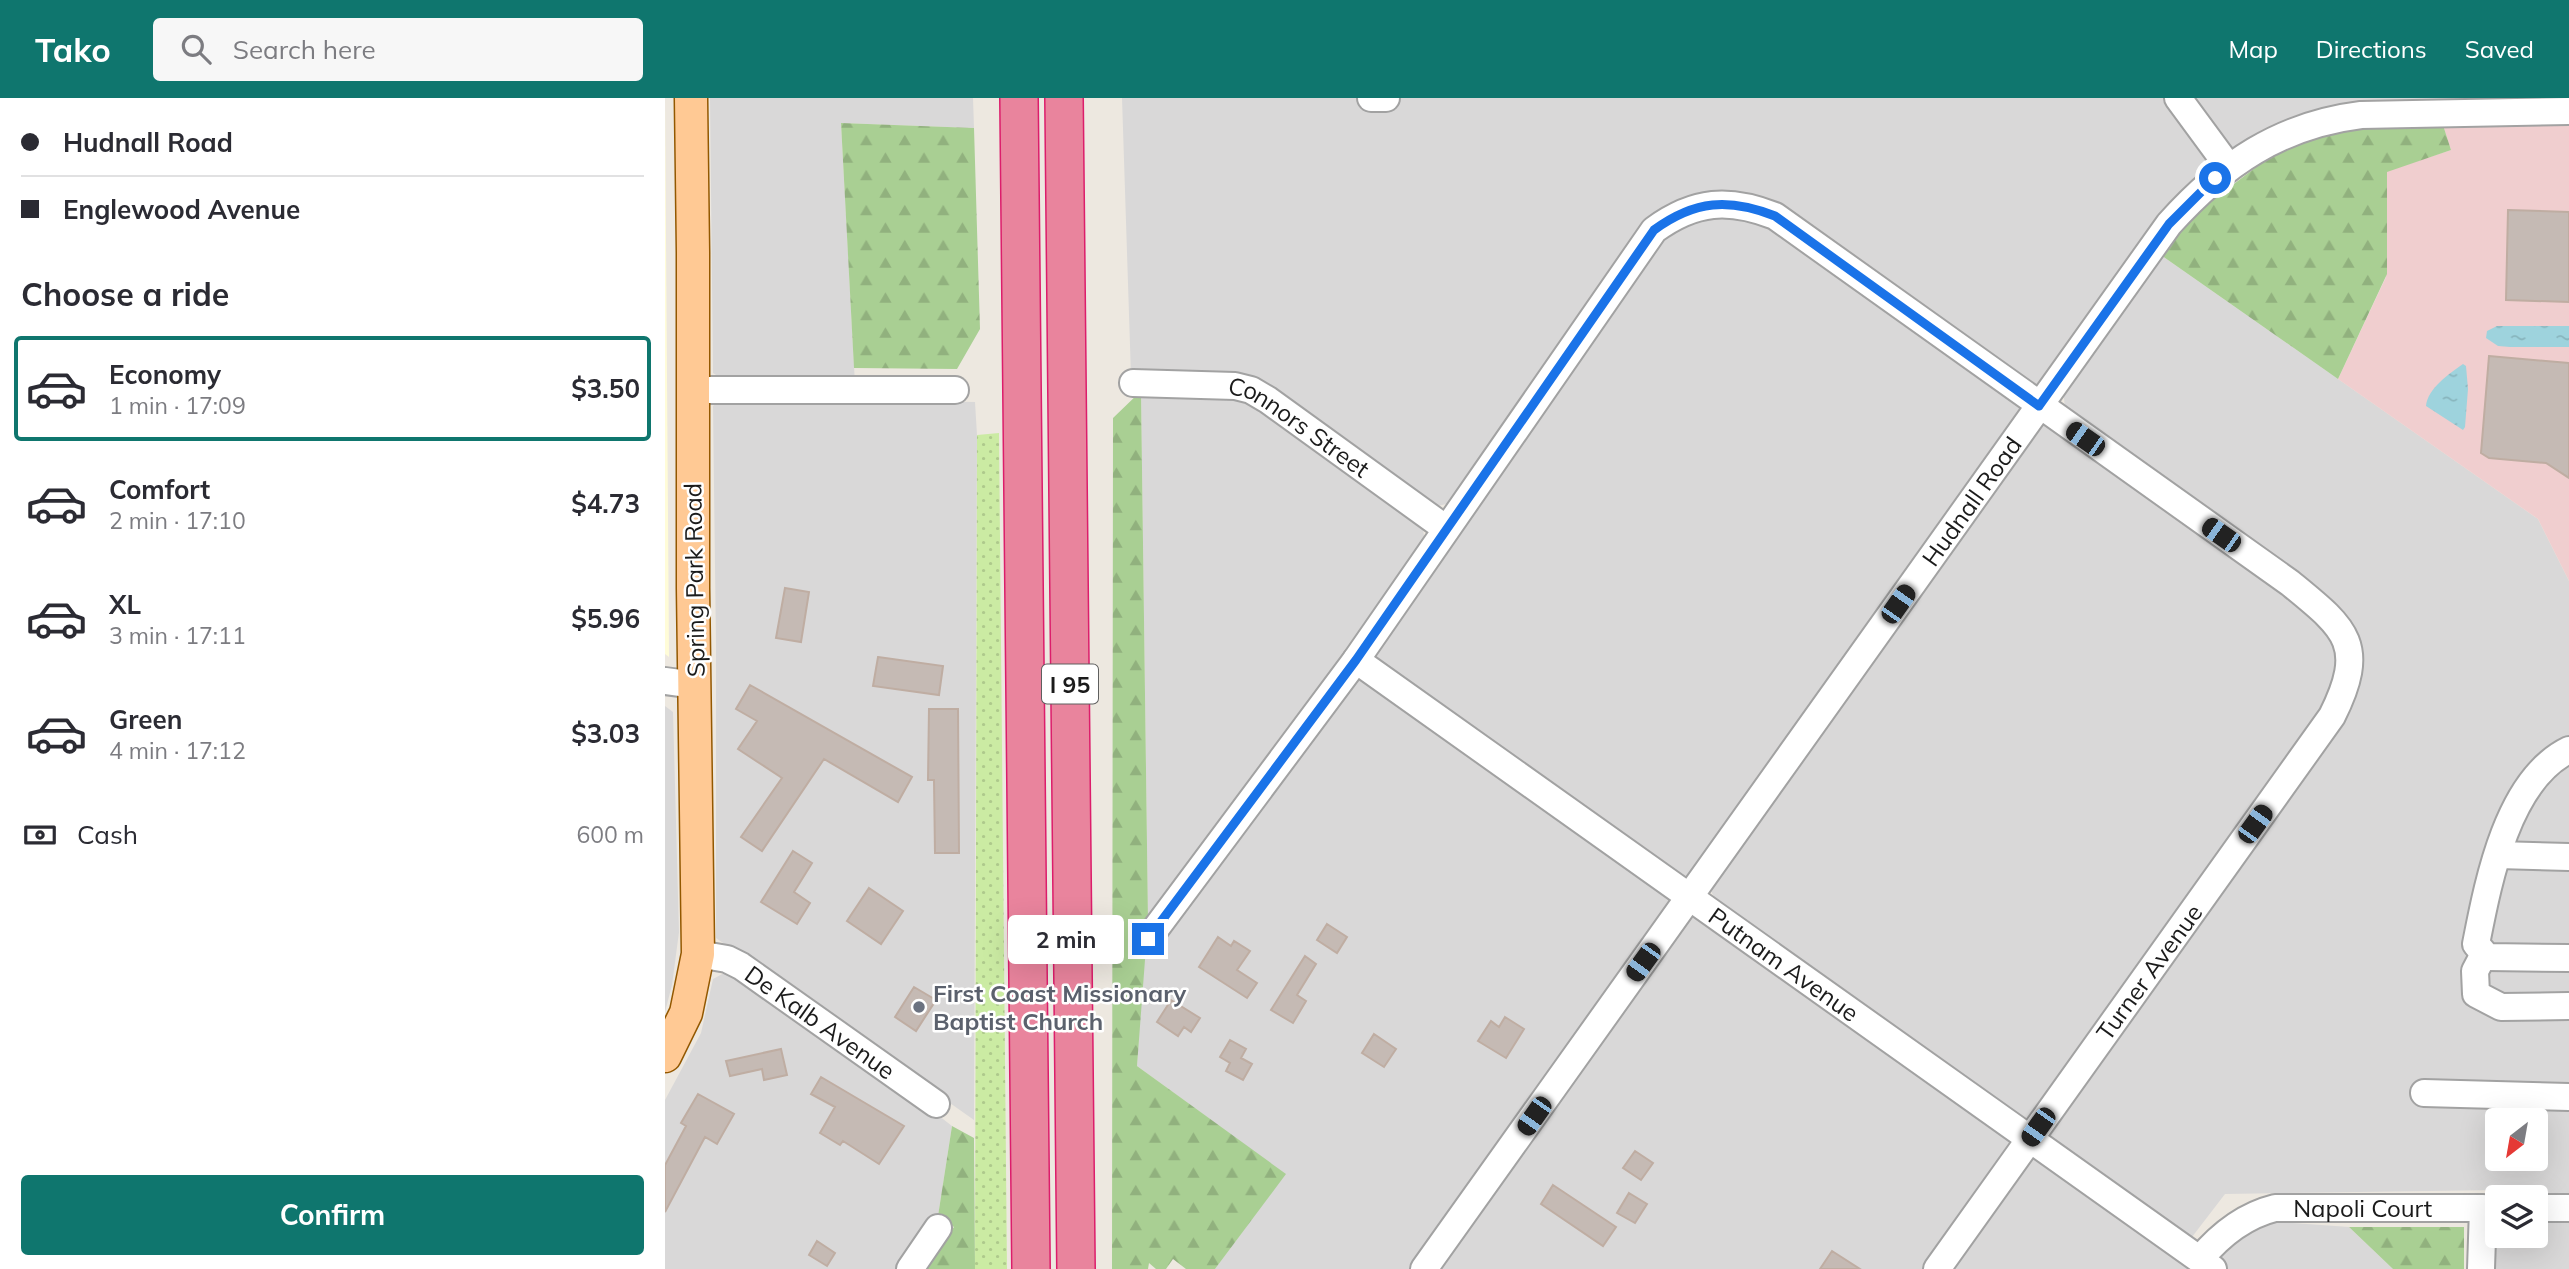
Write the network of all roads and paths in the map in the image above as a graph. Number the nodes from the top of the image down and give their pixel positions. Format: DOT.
graph roads {
  1 [pos="691,98"];
  2 [pos="1020,98"];
  3 [pos="1064,98"];
  4 [pos="1371,98"];
  5 [pos="1386,98"];
  6 [pos="2178,98"];
  7 [pos="2569,111"];
  8 [pos="2228,166"];
  9 [pos="1133,383"];
  10 [pos="692,390"];
  11 [pos="955,390"];
  12 [pos="2039,406"];
  13 [pos="1445,528"];
  14 [pos="1356,660"];
  15 [pos="680,683"];
  16 [pos="2569,750"];
  17 [pos="2498,855"];
  18 [pos="2569,857"];
  19 [pos="1690,897"];
  20 [pos="1148,939"];
  21 [pos="698,954"];
  22 [pos="2484,954"];
  23 [pos="2569,958"];
  24 [pos="2569,1006"];
  25 [pos="665,1056"];
  26 [pos="2424,1093"];
  27 [pos="2569,1097"];
  28 [pos="936,1104"];
  29 [pos="2030,1139"];
  30 [pos="2485,1208"];
  31 [pos="2548,1208"];
  32 [pos="2569,1208"];
  33 [pos="938,1228"];
  34 [pos="2485,1242"];
  35 [pos="2206,1264"];
  36 [pos="910,1269"];
  37 [pos="1031,1269"];
  38 [pos="1076,1269"];
  39 [pos="1424,1269"];
  40 [pos="1937,1269"];
  41 [pos="2481,1269"];
  1 -- 10 [label="main road, Spring Park Road"];
  2 -- 37 [label="highway, I 95"];
  3 -- 38 [label="highway, I 95"];
  4 -- 5 [label="street"];
  6 -- 8 [label="street"];
  7 -- 8 [label="street, Hudnall Road"];
  8 -- 12 [label="street, Hudnall Road"];
  9 -- 13 [label="street, Connors Street"];
  10 -- 11 [label="street"];
  10 -- 15 [label="main road, Spring Park Road"];
  12 -- 13 [label="street"];
  12 -- 19 [label="street, Hudnall Road"];
  12 -- 29 [label="street, Turner Avenue"];
  13 -- 14 [label="street"];
  14 -- 19 [label="street, Putnam Avenue"];
  14 -- 20 [label="street"];
  15 -- 21 [label="main road, Spring Park Road"];
  16 -- 17 [label="street"];
  17 -- 18 [label="street"];
  17 -- 22 [label="street"];
  19 -- 29 [label="street, Putnam Avenue"];
  19 -- 39 [label="street, Hudnall Road"];
  21 -- 25 [label="main road, Spring Park Road"];
  21 -- 28 [label="street, De Kalb Avenue"];
  22 -- 23 [label="street"];
  22 -- 24 [label="street"];
  26 -- 27 [label="street"];
  29 -- 35 [label="street, Putnam Avenue"];
  29 -- 40 [label="street, Turner Avenue"];
  30 -- 35 [label="street, Napoli Court"];
  31 -- 32 [label="street"];
  33 -- 36 [label="street"];
  34 -- 41 [label="street, Napoli Court"];
}
